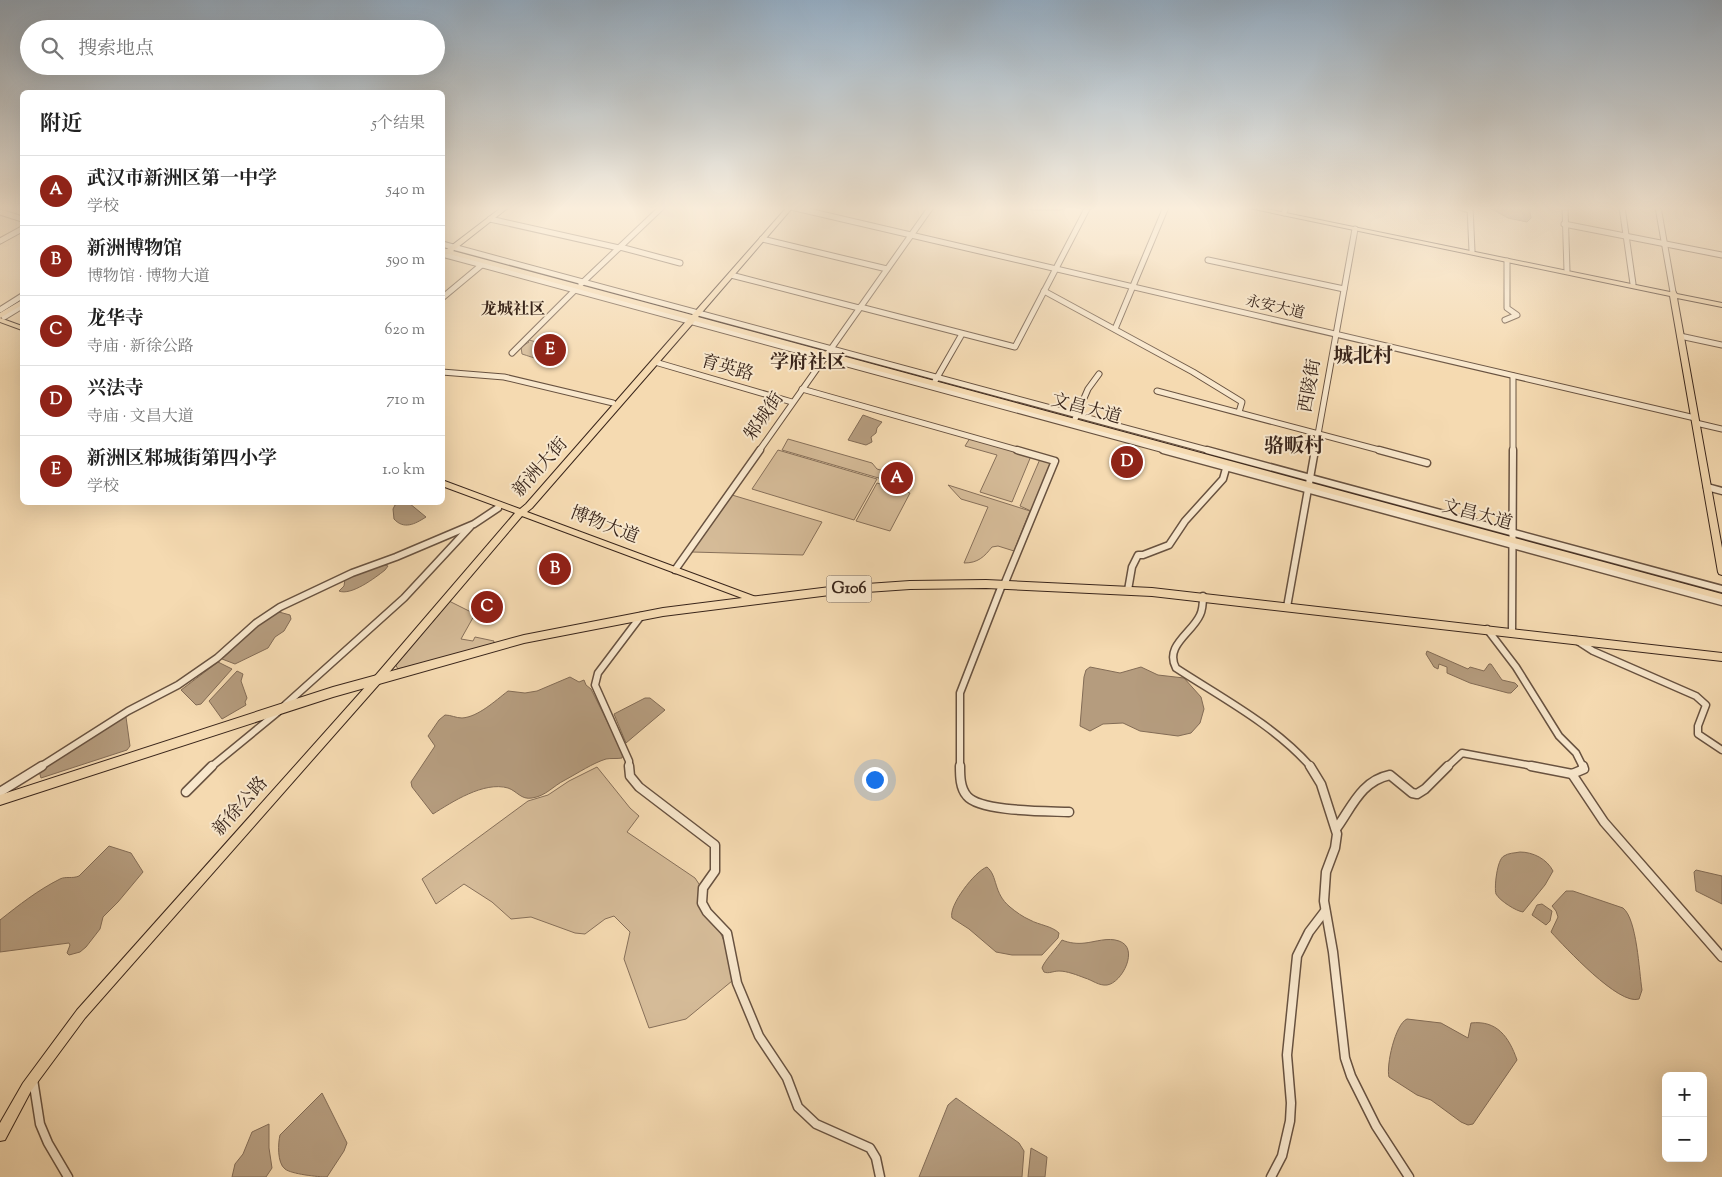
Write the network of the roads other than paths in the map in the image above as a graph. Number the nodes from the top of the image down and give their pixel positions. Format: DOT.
graph roads {
  1 [pos="1507,261"];
  2 [pos="480,262"];
  3 [pos="490,262"];
  4 [pos="604,262"];
  5 [pos="676,262"];
  6 [pos="738,262"];
  7 [pos="742,262"];
  8 [pos="858,262"];
  9 [pos="892,262"];
  10 [pos="1025,262"];
  11 [pos="1059,262"];
  12 [pos="1143,262"];
  13 [pos="1217,262"];
  14 [pos="1349,262"];
  15 [pos="1512,262"];
  16 [pos="1524,262"];
  17 [pos="1566,262"];
  18 [pos="1630,262"];
  19 [pos="1667,262"];
  20 [pos="483,263"];
  21 [pos="680,263"];
  22 [pos="887,269"];
  23 [pos="1055,269"];
  24 [pos="1567,271"];
  25 [pos="731,275"];
  26 [pos="1633,284"];
  27 [pos="579,286"];
  28 [pos="1132,287"];
  29 [pos="1344,289"];
  30 [pos="1044,291"];
  31 [pos="1673,294"];
  32 [pos="445,295"];
  33 [pos="20,301"];
  34 [pos="1722,304"];
  35 [pos="20,307"];
  36 [pos="859,308"];
  37 [pos="1,316"];
  38 [pos="692,316"];
  39 [pos="1505,320"];
  40 [pos="20,323"];
  41 [pos="20,327"];
  42 [pos="1115,329"];
  43 [pos="962,334"];
  44 [pos="1336,335"];
  45 [pos="1680,336"];
  46 [pos="1722,345"];
  47 [pos="512,353"];
  48 [pos="827,353"];
  49 [pos="655,362"];
  50 [pos="445,372"];
  51 [pos="1099,374"];
  52 [pos="1513,376"];
  53 [pos="936,379"];
  54 [pos="802,388"];
  55 [pos="1157,391"];
  56 [pos="792,402"];
  57 [pos="613,403"];
  58 [pos="1239,412"];
  59 [pos="1076,417"];
  60 [pos="1695,420"];
  61 [pos="1722,429"];
  62 [pos="1318,434"];
  63 [pos="1427,464"];
  64 [pos="1227,466"];
  65 [pos="445,483"];
  66 [pos="1309,484"];
  67 [pos="1707,487"];
  68 [pos="445,488"];
  69 [pos="1722,490"];
  70 [pos="498,508"];
  71 [pos="520,514"];
  72 [pos="472,525"];
  73 [pos="1512,539"];
  74 [pos="675,570"];
  75 [pos="1722,572"];
  76 [pos="1003,585"];
  77 [pos="1722,589"];
  78 [pos="1128,590"];
  79 [pos="1722,593"];
  80 [pos="1203,596"];
  81 [pos="1722,597"];
  82 [pos="748,600"];
  83 [pos="1722,602"];
  84 [pos="1287,607"];
  85 [pos="641,616"];
  86 [pos="1487,630"];
  87 [pos="1512,632"];
  88 [pos="1576,640"];
  89 [pos="1722,657"];
  90 [pos="378,679"];
  91 [pos="281,710"];
  92 [pos="1722,750"];
  93 [pos="1572,774"];
  94 [pos="0,792"];
  95 [pos="186,792"];
  96 [pos="0,800"];
  97 [pos="1069,812"];
  98 [pos="1336,829"];
  99 [pos="1325,911"];
  100 [pos="1722,957"];
  101 [pos="33,1077"];
  102 [pos="0,1135"];
  103 [pos="68,1177"];
  104 [pos="880,1177"];
  105 [pos="1271,1177"];
  106 [pos="1410,1177"];
  1 -- 39 [label="street"];
  2 -- 20 [label="main road, 文昌大道"];
  3 -- 27 [label="main road, 文昌大道"];
  4 -- 27 [label="street"];
  5 -- 21 [label="street"];
  6 -- 38 [label="main road, 新洲大街"];
  7 -- 25 [label="main road, 新洲大街"];
  8 -- 22 [label="street"];
  9 -- 22 [label="street, 邾城街"];
  10 -- 23 [label="street, 永安大道"];
  11 -- 23 [label="street"];
  12 -- 28 [label="street"];
  13 -- 29 [label="street"];
  14 -- 29 [label="street, 西陵街"];
  15 -- 31 [label="main road"];
  16 -- 24 [label="main road"];
  17 -- 24 [label="street"];
  18 -- 26 [label="street"];
  19 -- 31 [label="street"];
  20 -- 27 [label="main road, 文昌大道"];
  20 -- 32 [label="street"];
  22 -- 36 [label="street, 邾城街"];
  23 -- 28 [label="street, 永安大道"];
  23 -- 30 [label="street"];
  24 -- 26 [label="main road"];
  25 -- 36 [label="street"];
  25 -- 38 [label="main road, 新洲大街"];
  26 -- 31 [label="main road"];
  27 -- 38 [label="main road, 文昌大道"];
  27 -- 47 [label="street"];
  28 -- 42 [label="street"];
  28 -- 44 [label="street, 永安大道"];
  29 -- 44 [label="street, 西陵街"];
  30 -- 42 [label="street"];
  30 -- 43 [label="street"];
  31 -- 34 [label="main road"];
  31 -- 45 [label="main road"];
  33 -- 37 [label="main road"];
  35 -- 37 [label="street"];
  36 -- 43 [label="street"];
  36 -- 48 [label="street, 邾城街"];
  37 -- 40 [label="main road"];
  37 -- 41 [label="main road"];
  38 -- 48 [label="main road, 文昌大道"];
  38 -- 49 [label="main road, 新洲大街"];
  38 -- 57 [label="main road, 新洲大街"];
  42 -- 58 [label="street"];
  43 -- 53 [label="street"];
  44 -- 52 [label="street, 永安大道"];
  44 -- 62 [label="street, 西陵街"];
  45 -- 46 [label="street"];
  45 -- 60 [label="main road"];
  48 -- 53 [label="main road, 文昌大道"];
  48 -- 54 [label="street, 邾城街"];
  48 -- 64 [label="main road, 文昌大道"];
  49 -- 56 [label="street, 育英路"];
  49 -- 71 [label="main road, 新洲大街"];
  50 -- 57 [label="street"];
  51 -- 59 [label="street"];
  52 -- 60 [label="street, 永安大道"];
  52 -- 73 [label="street"];
  53 -- 59 [label="main road, 文昌大道"];
  54 -- 56 [label="street, 邾城街"];
  54 -- 76 [label="street"];
  55 -- 58 [label="street"];
  56 -- 74 [label="street, 邾城街"];
  57 -- 71 [label="main road, 新洲大街"];
  58 -- 62 [label="street"];
  59 -- 66 [label="main road, 文昌大道"];
  60 -- 61 [label="street, 永安大道"];
  60 -- 67 [label="main road"];
  62 -- 63 [label="street"];
  62 -- 66 [label="street, 西陵街"];
  64 -- 66 [label="main road, 文昌大道"];
  64 -- 78 [label="street"];
  65 -- 71 [label="main road, 博物大道"];
  66 -- 73 [label="main road, 文昌大道"];
  66 -- 84 [label="street, 西陵街"];
  67 -- 69 [label="street"];
  67 -- 75 [label="main road"];
  68 -- 70 [label="main road, 博物大道"];
  70 -- 71 [label="main road, 博物大道"];
  70 -- 72 [label="street"];
  71 -- 74 [label="main road, 博物大道"];
  71 -- 82 [label="main road, 博物大道"];
  71 -- 90 [label="main road, 新徐公路"];
  72 -- 91 [label="street"];
  72 -- 94 [label="street"];
  73 -- 77 [label="street"];
  73 -- 79 [label="main road, 文昌大道"];
  73 -- 81 [label="main road, 文昌大道"];
  73 -- 83 [label="street"];
  73 -- 87 [label="street"];
  74 -- 82 [label="main road, 博物大道"];
  76 -- 78 [label="highway, G106"];
  76 -- 82 [label="highway, G106"];
  76 -- 97 [label="street"];
  78 -- 80 [label="highway, G106"];
  80 -- 84 [label="highway, G106"];
  80 -- 98 [label="street"];
  82 -- 85 [label="highway, G106"];
  84 -- 86 [label="highway, G106"];
  85 -- 90 [label="highway, G106"];
  85 -- 104 [label="street"];
  86 -- 87 [label="highway, G106"];
  86 -- 93 [label="street"];
  87 -- 88 [label="highway, G106"];
  88 -- 89 [label="highway, G106"];
  88 -- 92 [label="street"];
  90 -- 91 [label="highway, G106"];
  90 -- 101 [label="main road, 新徐公路"];
  91 -- 95 [label="street"];
  91 -- 96 [label="highway, G106"];
  93 -- 98 [label="street"];
  93 -- 100 [label="street"];
  98 -- 99 [label="street"];
  99 -- 105 [label="street"];
  99 -- 106 [label="street"];
  101 -- 102 [label="main road, 新徐公路"];
  101 -- 103 [label="street"];
}
